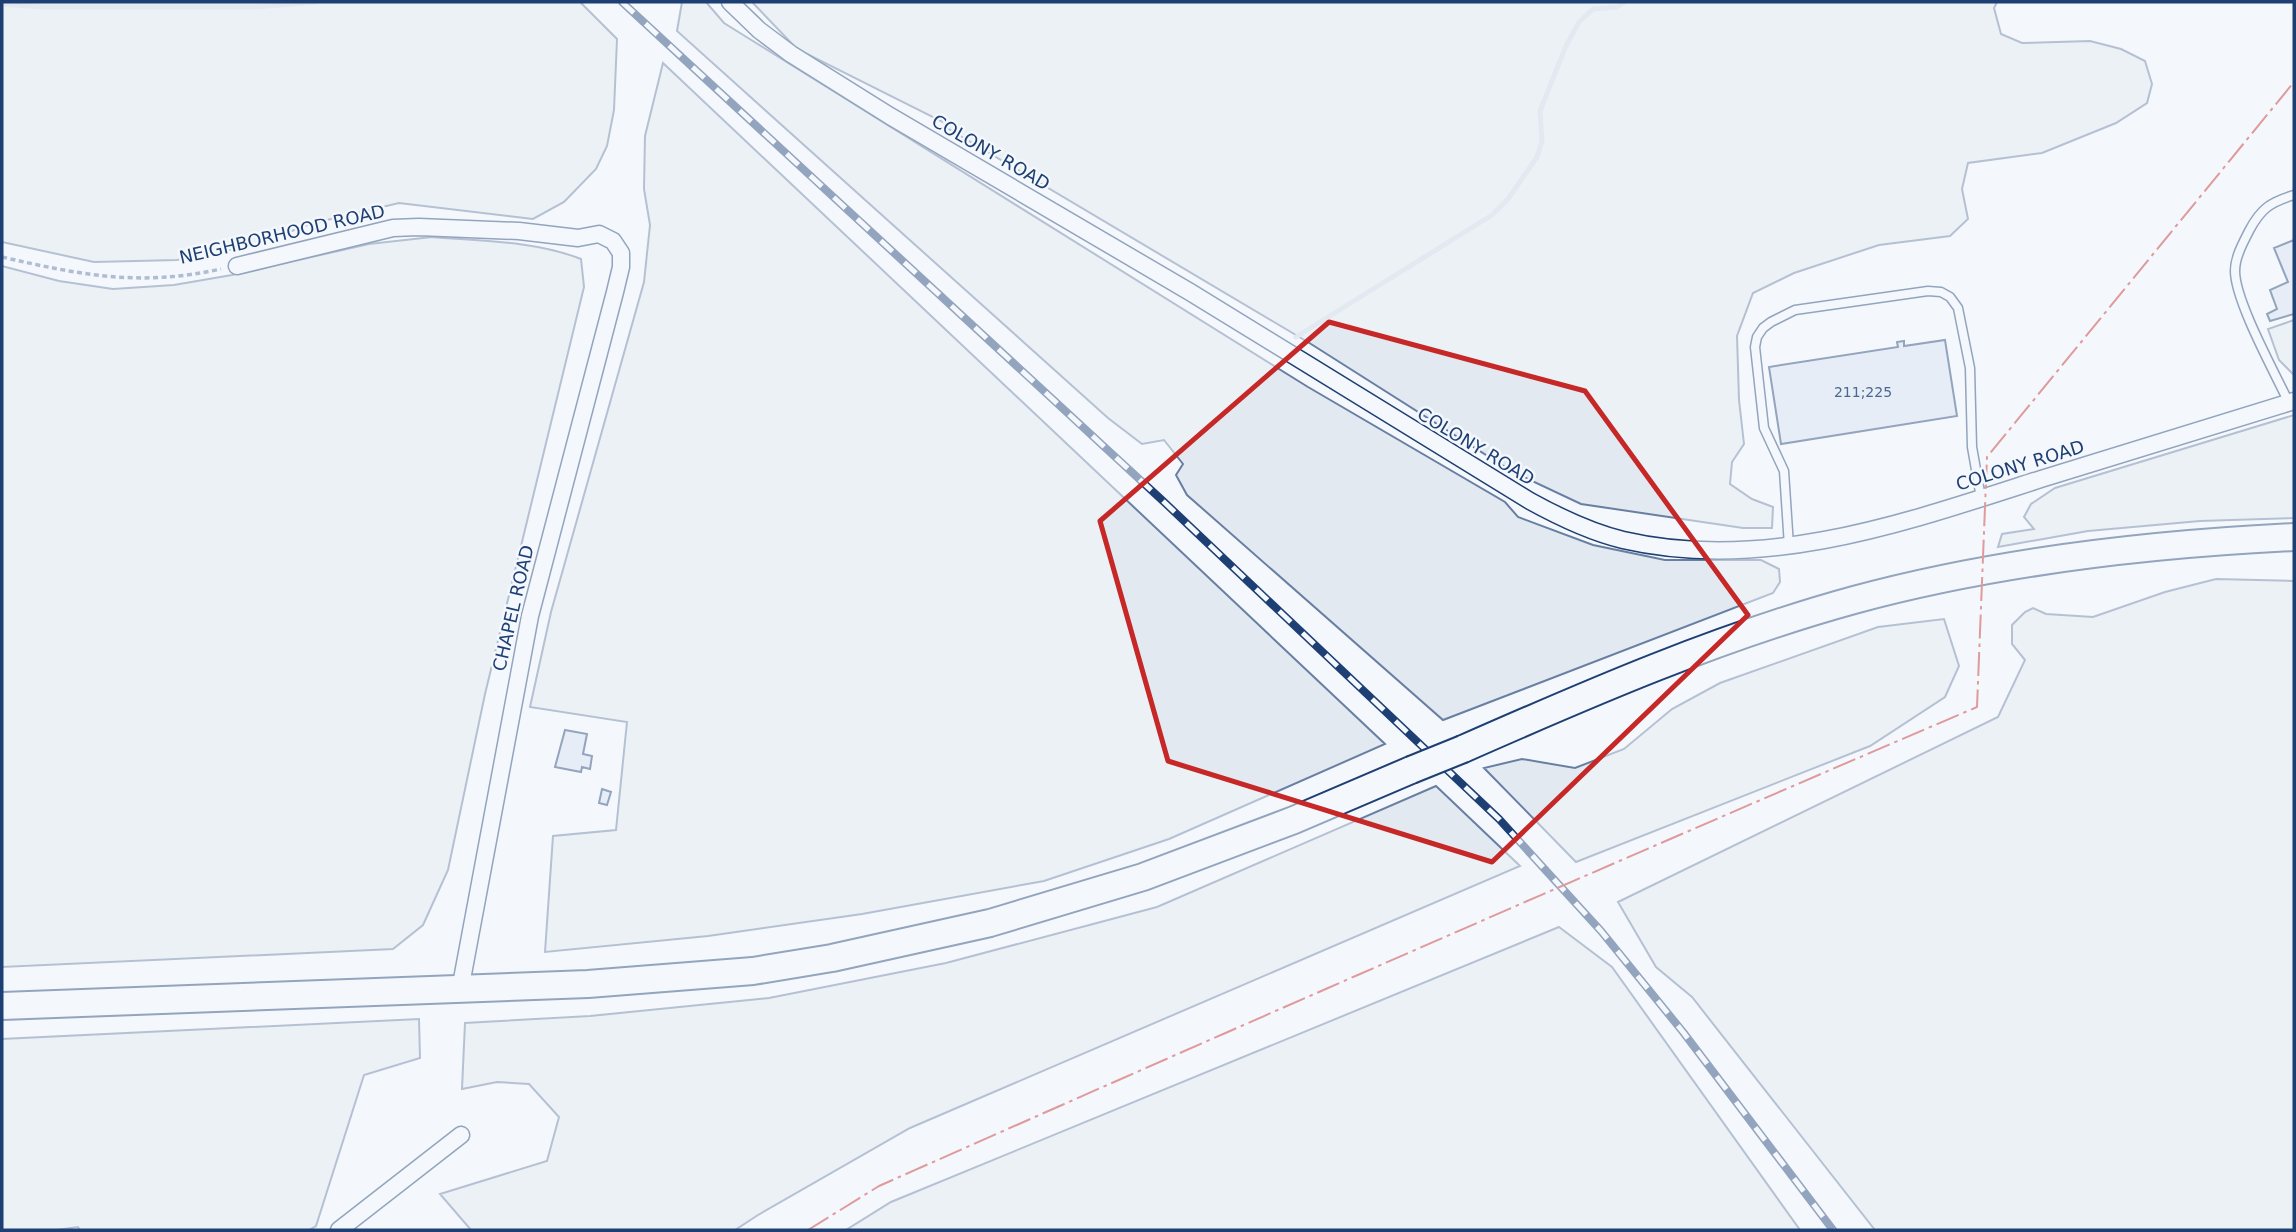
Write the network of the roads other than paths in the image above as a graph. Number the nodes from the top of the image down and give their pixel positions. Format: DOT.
graph roads {
  1 [pos="730,2"];
  2 [pos="2294,195"];
  3 [pos="613,241"];
  4 [pos="237,266"];
  5 [pos="2291,402"];
  6 [pos="1981,498"];
  7 [pos="2294,537"];
  8 [pos="1789,546"];
  9 [pos="460,990"];
  10 [pos="2,1006"];
  11 [pos="461,1135"];
  12 [pos="339,1230"];
  1 -- 8 [label="street, COLONY ROAD"];
  2 -- 5 [label="lane"];
  3 -- 4 [label="street, NEIGHBORHOOD ROAD"];
  3 -- 9 [label="street, CHAPEL ROAD"];
  5 -- 6 [label="street, COLONY ROAD"];
  6 -- 8 [label="street, COLONY ROAD"];
  6 -- 8 [label="lane"];
  7 -- 9 [label="highway, bridge"];
  9 -- 10 [label="highway"];
  11 -- 12 [label="street"];
}
